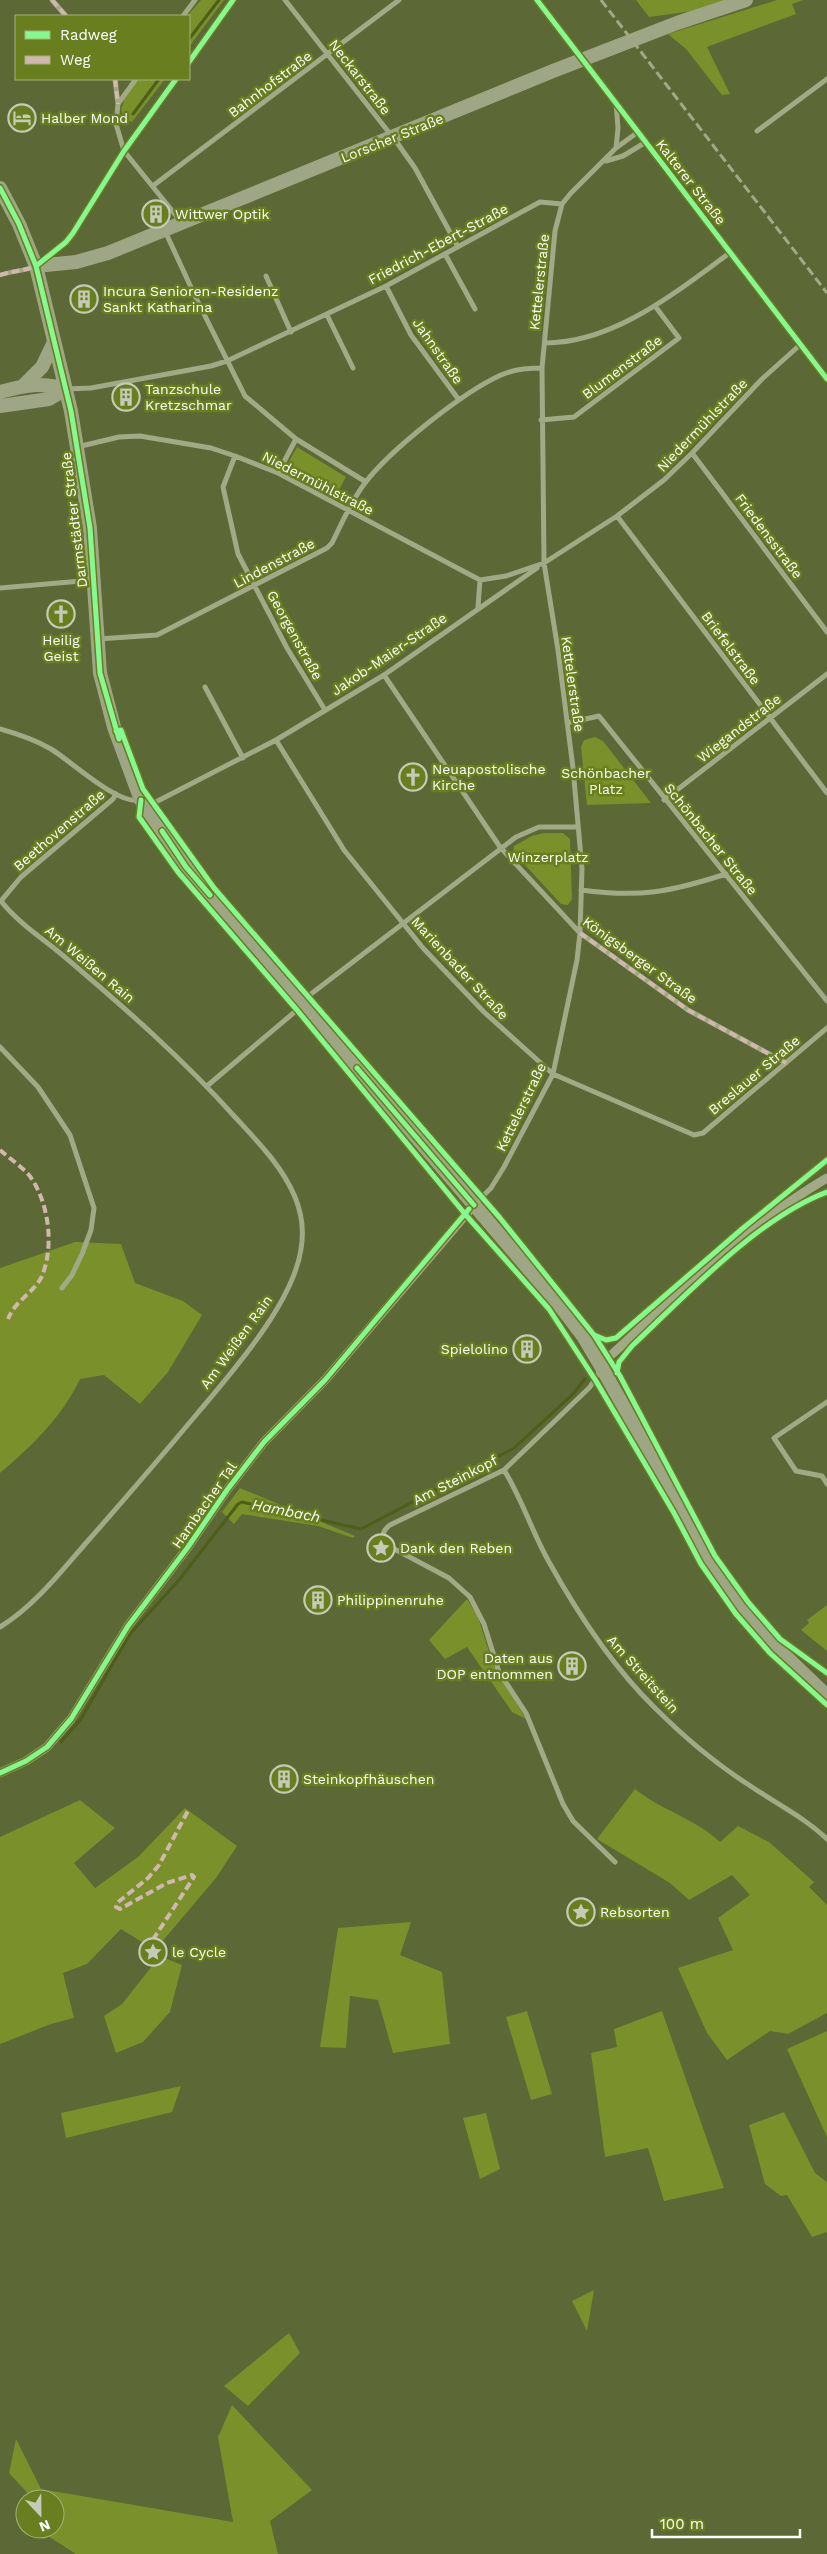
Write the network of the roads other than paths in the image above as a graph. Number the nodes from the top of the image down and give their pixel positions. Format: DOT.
graph roads {
  1 [pos="52,0"];
  2 [pos="195,0"];
  3 [pos="234,0"];
  4 [pos="285,0"];
  5 [pos="398,0"];
  6 [pos="537,0"];
  7 [pos="746,0"];
  8 [pos="65,15"];
  9 [pos="184,15"];
  10 [pos="328,54"];
  11 [pos="190,61"];
  12 [pos="827,79"];
  13 [pos="115,80"];
  14 [pos="135,80"];
  15 [pos="175,80"];
  16 [pos="616,102"];
  17 [pos="118,104"];
  18 [pos="757,131"];
  19 [pos="638,132"];
  20 [pos="393,138"];
  21 [pos="646,142"];
  22 [pos="616,148"];
  23 [pos="124,151"];
  24 [pos="605,161"];
  25 [pos="154,186"];
  26 [pos="0,188"];
  27 [pos="562,204"];
  28 [pos="182,223"];
  29 [pos="165,231"];
  30 [pos="73,233"];
  31 [pos="458,247"];
  32 [pos="731,252"];
  33 [pos="445,254"];
  34 [pos="36,266"];
  35 [pos="0,275"];
  36 [pos="266,276"];
  37 [pos="386,286"];
  38 [pos="655,306"];
  39 [pos="475,310"];
  40 [pos="327,315"];
  41 [pos="291,332"];
  42 [pos="54,342"];
  43 [pos="545,343"];
  44 [pos="801,344"];
  45 [pos="227,361"];
  46 [pos="353,368"];
  47 [pos="542,368"];
  48 [pos="827,379"];
  49 [pos="24,385"];
  50 [pos="66,389"];
  51 [pos="0,392"];
  52 [pos="459,400"];
  53 [pos="0,406"];
  54 [pos="541,420"];
  55 [pos="296,439"];
  56 [pos="77,447"];
  57 [pos="692,454"];
  58 [pos="235,456"];
  59 [pos="278,473"];
  60 [pos="366,482"];
  61 [pos="349,510"];
  62 [pos="617,516"];
  63 [pos="544,563"];
  64 [pos="93,580"];
  65 [pos="480,580"];
  66 [pos="255,587"];
  67 [pos="0,588"];
  68 [pos="478,607"];
  69 [pos="827,632"];
  70 [pos="97,639"];
  71 [pos="827,674"];
  72 [pos="384,675"];
  73 [pos="205,687"];
  74 [pos="325,710"];
  75 [pos="770,718"];
  76 [pos="567,723"];
  77 [pos="0,730"];
  78 [pos="276,740"];
  79 [pos="243,758"];
  80 [pos="827,793"];
  81 [pos="116,794"];
  82 [pos="664,800"];
  83 [pos="143,804"];
  84 [pos="578,827"];
  85 [pos="500,848"];
  86 [pos="726,874"];
  87 [pos="581,890"];
  88 [pos="4,906"];
  89 [pos="402,924"];
  90 [pos="580,932"];
  91 [pos="827,1001"];
  92 [pos="302,1003"];
  93 [pos="827,1028"];
  94 [pos="0,1047"];
  95 [pos="786,1063"];
  96 [pos="553,1074"];
  97 [pos="207,1086"];
  98 [pos="694,1136"];
  99 [pos="827,1178"];
  100 [pos="474,1205"];
  101 [pos="62,1288"];
  102 [pos="602,1368"];
  103 [pos="827,1402"];
  104 [pos="504,1470"];
  105 [pos="827,1484"];
  106 [pos="0,1627"];
  107 [pos="827,1696"];
  108 [pos="0,1773"];
  109 [pos="827,1839"];
  110 [pos="615,1862"];
  1 -- 8 [label="street"];
  2 -- 9 [label="street"];
  3 -- 11 [label="street"];
  4 -- 10 [label="street, Neckarstraße"];
  5 -- 10 [label="street, Bahnhofstraße"];
  6 -- 16 [label="street, Kalterer Straße"];
  7 -- 20 [label="main road, Lorscher Straße"];
  10 -- 20 [label="street, Neckarstraße"];
  10 -- 25 [label="street, Bahnhofstraße"];
  12 -- 18 [label="street"];
  13 -- 17 [label="street"];
  14 -- 17 [label="street"];
  15 -- 23 [label="street"];
  16 -- 19 [label="street, Kalterer Straße"];
  16 -- 22 [label="street"];
  17 -- 23 [label="street"];
  19 -- 21 [label="street, Kalterer Straße"];
  19 -- 22 [label="street"];
  20 -- 28 [label="main road, Lorscher Straße"];
  20 -- 31 [label="street, Neckarstraße"];
  21 -- 24 [label="street"];
  21 -- 32 [label="street, Kalterer Straße"];
  22 -- 24 [label="street"];
  23 -- 25 [label="street"];
  23 -- 30 [label="street"];
  24 -- 27 [label="street"];
  25 -- 28 [label="street"];
  26 -- 34 [label="main road, Darmstädter Straße"];
  27 -- 31 [label="street, Friedrich-Ebert-Straße"];
  27 -- 43 [label="street, Kettelerstraße"];
  28 -- 29 [label="main road, Lorscher Straße"];
  29 -- 34 [label="main road, Lorscher Straße"];
  29 -- 45 [label="street"];
  31 -- 33 [label="street, Friedrich-Ebert-Straße"];
  32 -- 38 [label="street"];
  32 -- 44 [label="street, Kalterer Straße"];
  33 -- 37 [label="street, Friedrich-Ebert-Straße"];
  33 -- 39 [label="street"];
  34 -- 35 [label="street"];
  34 -- 42 [label="main road, Darmstädter Straße"];
  36 -- 41 [label="street"];
  37 -- 40 [label="street, Friedrich-Ebert-Straße"];
  37 -- 52 [label="street, Jahnstraße"];
  38 -- 43 [label="street"];
  38 -- 54 [label="street, Blumenstraße"];
  40 -- 41 [label="street, Friedrich-Ebert-Straße"];
  40 -- 46 [label="street"];
  41 -- 45 [label="street, Friedrich-Ebert-Straße"];
  42 -- 49 [label="main road"];
  42 -- 50 [label="main road, Darmstädter Straße"];
  43 -- 47 [label="street, Kettelerstraße"];
  44 -- 48 [label="street, Kalterer Straße"];
  44 -- 57 [label="street, Niedermühlstraße"];
  45 -- 50 [label="street, Friedrich-Ebert-Straße"];
  45 -- 55 [label="street"];
  47 -- 52 [label="street, Lindenstraße"];
  47 -- 54 [label="street, Kettelerstraße"];
  49 -- 50 [label="main road"];
  49 -- 51 [label="main road"];
  50 -- 53 [label="main road"];
  50 -- 56 [label="main road, Darmstädter Straße"];
  52 -- 60 [label="street, Lindenstraße"];
  54 -- 63 [label="street, Kettelerstraße"];
  55 -- 59 [label="street"];
  55 -- 60 [label="street"];
  56 -- 58 [label="street, Niedermühlstraße"];
  56 -- 64 [label="main road, Darmstädter Straße"];
  57 -- 62 [label="street, Niedermühlstraße"];
  57 -- 69 [label="street, Friedensstraße"];
  58 -- 59 [label="street, Niedermühlstraße"];
  58 -- 66 [label="street, Georgenstraße"];
  59 -- 61 [label="street, Niedermühlstraße"];
  60 -- 61 [label="street, Lindenstraße"];
  61 -- 65 [label="street, Niedermühlstraße"];
  61 -- 66 [label="street, Lindenstraße"];
  62 -- 63 [label="street, Niedermühlstraße"];
  62 -- 75 [label="street, Briefelstraße"];
  63 -- 65 [label="street, Niedermühlstraße"];
  63 -- 68 [label="street, Jakob-Maier-Straße"];
  63 -- 76 [label="street, Kettelerstraße"];
  64 -- 67 [label="street"];
  64 -- 70 [label="main road, Darmstädter Straße"];
  65 -- 68 [label="street"];
  66 -- 70 [label="street, Lindenstraße"];
  66 -- 74 [label="street, Georgenstraße"];
  68 -- 72 [label="street, Jakob-Maier-Straße"];
  70 -- 83 [label="main road, Darmstädter Straße"];
  71 -- 75 [label="street, Wiegandstraße"];
  72 -- 74 [label="street, Jakob-Maier-Straße"];
  72 -- 85 [label="street, Königsberger Straße"];
  73 -- 79 [label="street"];
  74 -- 78 [label="street, Jakob-Maier-Straße"];
  75 -- 80 [label="street, Briefelstraße"];
  75 -- 82 [label="street, Wiegandstraße"];
  76 -- 82 [label="street, Schönbacher Straße"];
  76 -- 84 [label="street, Kettelerstraße"];
  77 -- 81 [label="street"];
  78 -- 79 [label="street, Jakob-Maier-Straße"];
  78 -- 89 [label="street, Marienbader Straße"];
  79 -- 83 [label="street, Jakob-Maier-Straße"];
  81 -- 83 [label="street"];
  81 -- 88 [label="street, Beethovenstraße"];
  82 -- 86 [label="street, Schönbacher Straße"];
  83 -- 92 [label="main road, Darmstädter Straße"];
  84 -- 85 [label="street"];
  84 -- 87 [label="street, Kettelerstraße"];
  85 -- 89 [label="street"];
  85 -- 90 [label="street, Königsberger Straße"];
  86 -- 87 [label="street"];
  86 -- 91 [label="street, Schönbacher Straße"];
  87 -- 90 [label="street, Kettelerstraße"];
  88 -- 97 [label="street, Am Weißen Rain"];
  89 -- 92 [label="street"];
  89 -- 96 [label="street, Marienbader Straße"];
  90 -- 95 [label="street, Königsberger Straße"];
  90 -- 96 [label="street, Kettelerstraße"];
  92 -- 97 [label="street"];
  92 -- 100 [label="main road, Darmstädter Straße"];
  93 -- 95 [label="street, Breslauer Straße"];
  94 -- 101 [label="street"];
  95 -- 98 [label="street, Breslauer Straße"];
  96 -- 98 [label="street, Marienbader Straße"];
  96 -- 100 [label="street, Kettelerstraße"];
  97 -- 106 [label="street, Am Weißen Rain"];
  99 -- 102 [label="street"];
  100 -- 102 [label="main road, Darmstädter Straße"];
  100 -- 108 [label="street, Hambacher Tal"];
  102 -- 104 [label="street, Am Steinkopf"];
  102 -- 107 [label="main road, Darmstädter Straße"];
  103 -- 105 [label="street"];
  104 -- 109 [label="street, Am Streitstein"];
  104 -- 110 [label="street, Am Steinkopf"];
}
